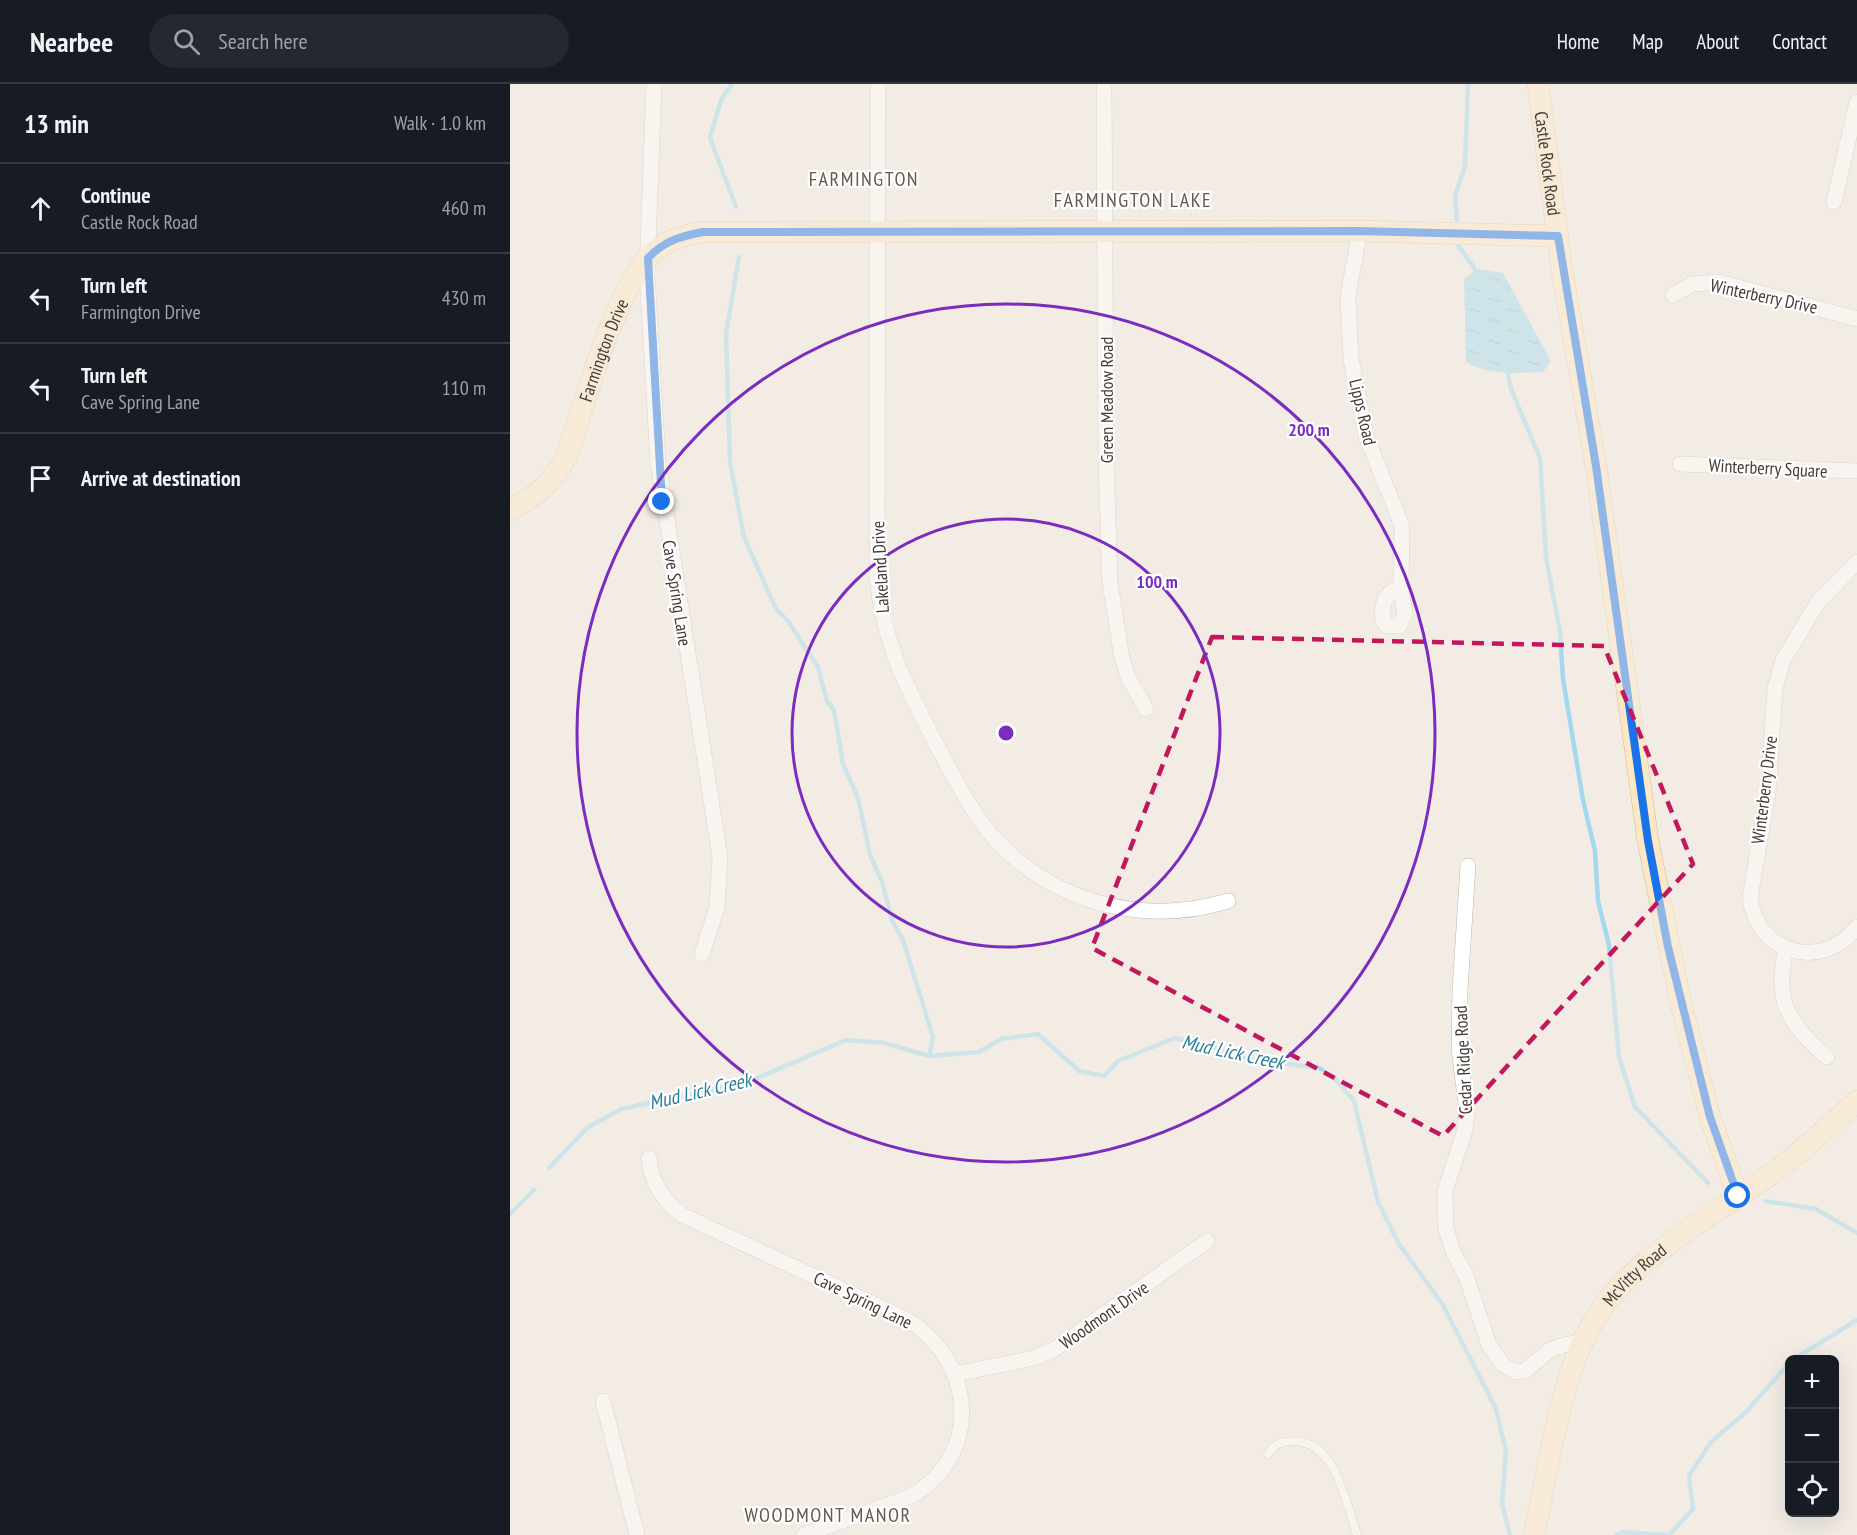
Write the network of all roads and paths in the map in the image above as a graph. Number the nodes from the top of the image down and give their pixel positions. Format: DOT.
graph roads {
  1 [pos="654,84"];
  2 [pos="878,84"];
  3 [pos="1104,84"];
  4 [pos="1538,84"];
  5 [pos="1857,102"];
  6 [pos="1834,202"];
  7 [pos="878,231"];
  8 [pos="1360,231"];
  9 [pos="1105,232"];
  10 [pos="1558,236"];
  11 [pos="648,258"];
  12 [pos="1673,295"];
  13 [pos="1857,319"];
  14 [pos="1680,464"];
  15 [pos="1857,471"];
  16 [pos="510,510"];
  17 [pos="1857,562"];
  18 [pos="1401,588"];
  19 [pos="1146,709"];
  20 [pos="1468,866"];
  21 [pos="1228,901"];
  22 [pos="1857,927"];
  23 [pos="1786,948"];
  24 [pos="702,954"];
  25 [pos="1827,1057"];
  26 [pos="1857,1101"];
  27 [pos="649,1158"];
  28 [pos="1738,1196"];
  29 [pos="1207,1241"];
  30 [pos="1582,1342"];
  31 [pos="955,1374"];
  32 [pos="603,1401"];
  33 [pos="1268,1454"];
  34 [pos="636,1535"];
  35 [pos="804,1535"];
  36 [pos="1357,1535"];
  37 [pos="1534,1535"];
  1 -- 11 [label="street, Cave Spring Lane"];
  2 -- 7 [label="street, Lakeland Drive"];
  3 -- 9 [label="street, Green Meadow Road"];
  4 -- 10 [label="street, Castle Rock Road"];
  5 -- 6 [label="street"];
  7 -- 9 [label="street, Farmington Drive"];
  7 -- 11 [label="street, Farmington Drive"];
  7 -- 21 [label="street, Lakeland Drive"];
  8 -- 9 [label="street, Farmington Drive"];
  8 -- 10 [label="street, Farmington Drive"];
  8 -- 18 [label="street, Lipps Road"];
  9 -- 19 [label="street, Green Meadow Road"];
  10 -- 28 [label="street, Castle Rock Road"];
  11 -- 16 [label="street, Farmington Drive"];
  11 -- 24 [label="street, Cave Spring Lane"];
  12 -- 13 [label="street, Winterberry Drive"];
  14 -- 15 [label="street, Winterberry Square"];
  17 -- 23 [label="street, Winterberry Drive"];
  20 -- 30 [label="street, Cedar Ridge Road"];
  22 -- 23 [label="street, Winterberry Drive"];
  23 -- 25 [label="street"];
  26 -- 28 [label="street, McVitty Road"];
  27 -- 31 [label="street, Cave Spring Lane"];
  28 -- 30 [label="street, McVitty Road"];
  29 -- 31 [label="street, Woodmont Drive"];
  30 -- 37 [label="street, McVitty Road"];
  31 -- 35 [label="street, Cave Spring Lane"];
  32 -- 34 [label="street"];
  33 -- 36 [label="lane"];
}
